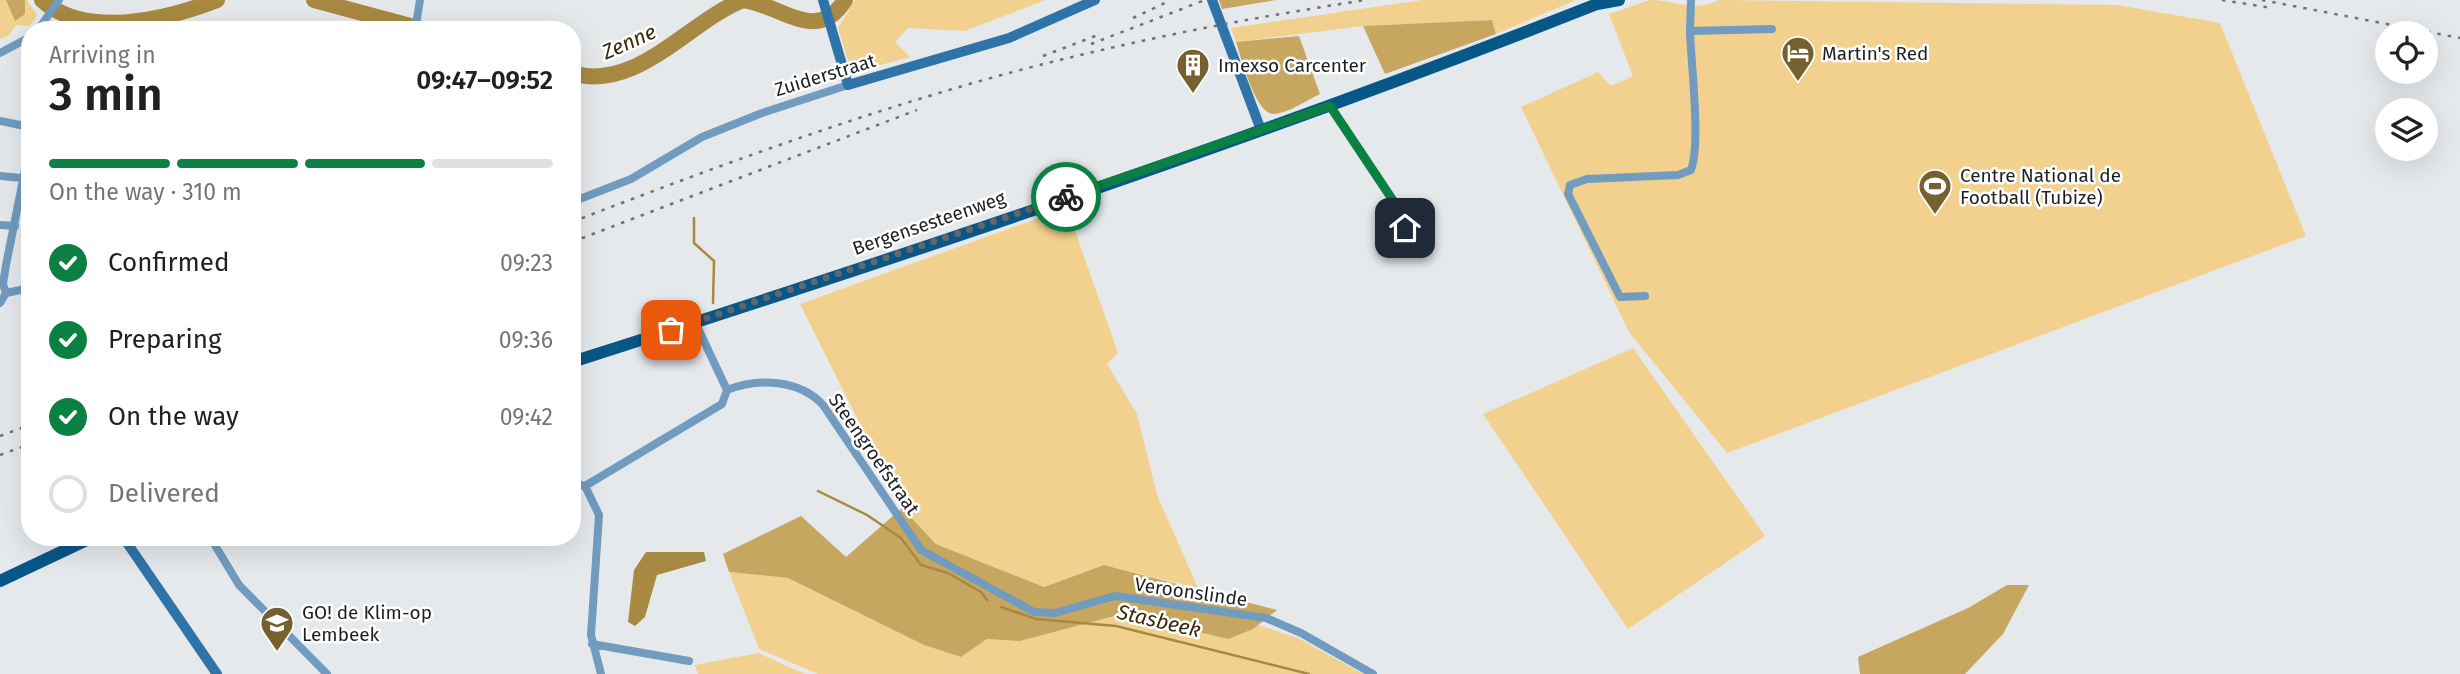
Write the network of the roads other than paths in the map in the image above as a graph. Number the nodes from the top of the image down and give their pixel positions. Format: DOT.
graph roads {
  1 [pos="59,0"];
  2 [pos="419,0"];
  3 [pos="823,0"];
  4 [pos="1095,0"];
  5 [pos="1619,0"];
  6 [pos="1690,0"];
  7 [pos="1212,2"];
  8 [pos="1599,2"];
  9 [pos="45,21"];
  10 [pos="418,21"];
  11 [pos="1772,29"];
  12 [pos="1690,31"];
  13 [pos="21,42"];
  14 [pos="0,53"];
  15 [pos="848,86"];
  16 [pos="1330,106"];
  17 [pos="0,121"];
  18 [pos="21,125"];
  19 [pos="1261,130"];
  20 [pos="0,176"];
  21 [pos="21,178"];
  22 [pos="581,198"];
  23 [pos="21,211"];
  24 [pos="0,225"];
  25 [pos="15,226"];
  26 [pos="1413,251"];
  27 [pos="21,290"];
  28 [pos="6,293"];
  29 [pos="1645,296"];
  30 [pos="0,303"];
  31 [pos="695,322"];
  32 [pos="581,359"];
  33 [pos="727,390"];
  34 [pos="581,485"];
  35 [pos="585,486"];
  36 [pos="74,546"];
  37 [pos="129,546"];
  38 [pos="215,546"];
  39 [pos="0,581"];
  40 [pos="996,594"];
  41 [pos="592,643"];
  42 [pos="689,661"];
  43 [pos="217,674"];
  44 [pos="327,674"];
  45 [pos="601,674"];
  46 [pos="1373,674"];
  1 -- 9 [label="street"];
  2 -- 10 [label="street"];
  3 -- 15 [label="street"];
  4 -- 15 [label="street, Zuiderstraat"];
  5 -- 8 [label="main road, Bergensesteenweg"];
  6 -- 12 [label="street"];
  7 -- 19 [label="street"];
  8 -- 16 [label="main road, Bergensesteenweg"];
  11 -- 12 [label="street"];
  12 -- 29 [label="street"];
  13 -- 14 [label="street"];
  15 -- 22 [label="street, Zuiderstraat"];
  16 -- 19 [label="main road, Bergensesteenweg"];
  16 -- 26 [label="street"];
  17 -- 18 [label="street"];
  19 -- 31 [label="main road, Bergensesteenweg"];
  20 -- 21 [label="street"];
  23 -- 25 [label="street"];
  24 -- 25 [label="street"];
  25 -- 28 [label="street"];
  27 -- 28 [label="street"];
  28 -- 30 [label="street"];
  31 -- 32 [label="main road, Bergensesteenweg"];
  31 -- 33 [label="street"];
  33 -- 35 [label="street"];
  33 -- 40 [label="street, Steengroefstraat"];
  34 -- 35 [label="street"];
  35 -- 41 [label="street"];
  36 -- 39 [label="main road"];
  37 -- 43 [label="street"];
  38 -- 44 [label="street"];
  40 -- 46 [label="street, Veroonslinde"];
  41 -- 42 [label="street"];
  41 -- 45 [label="street"];
}
